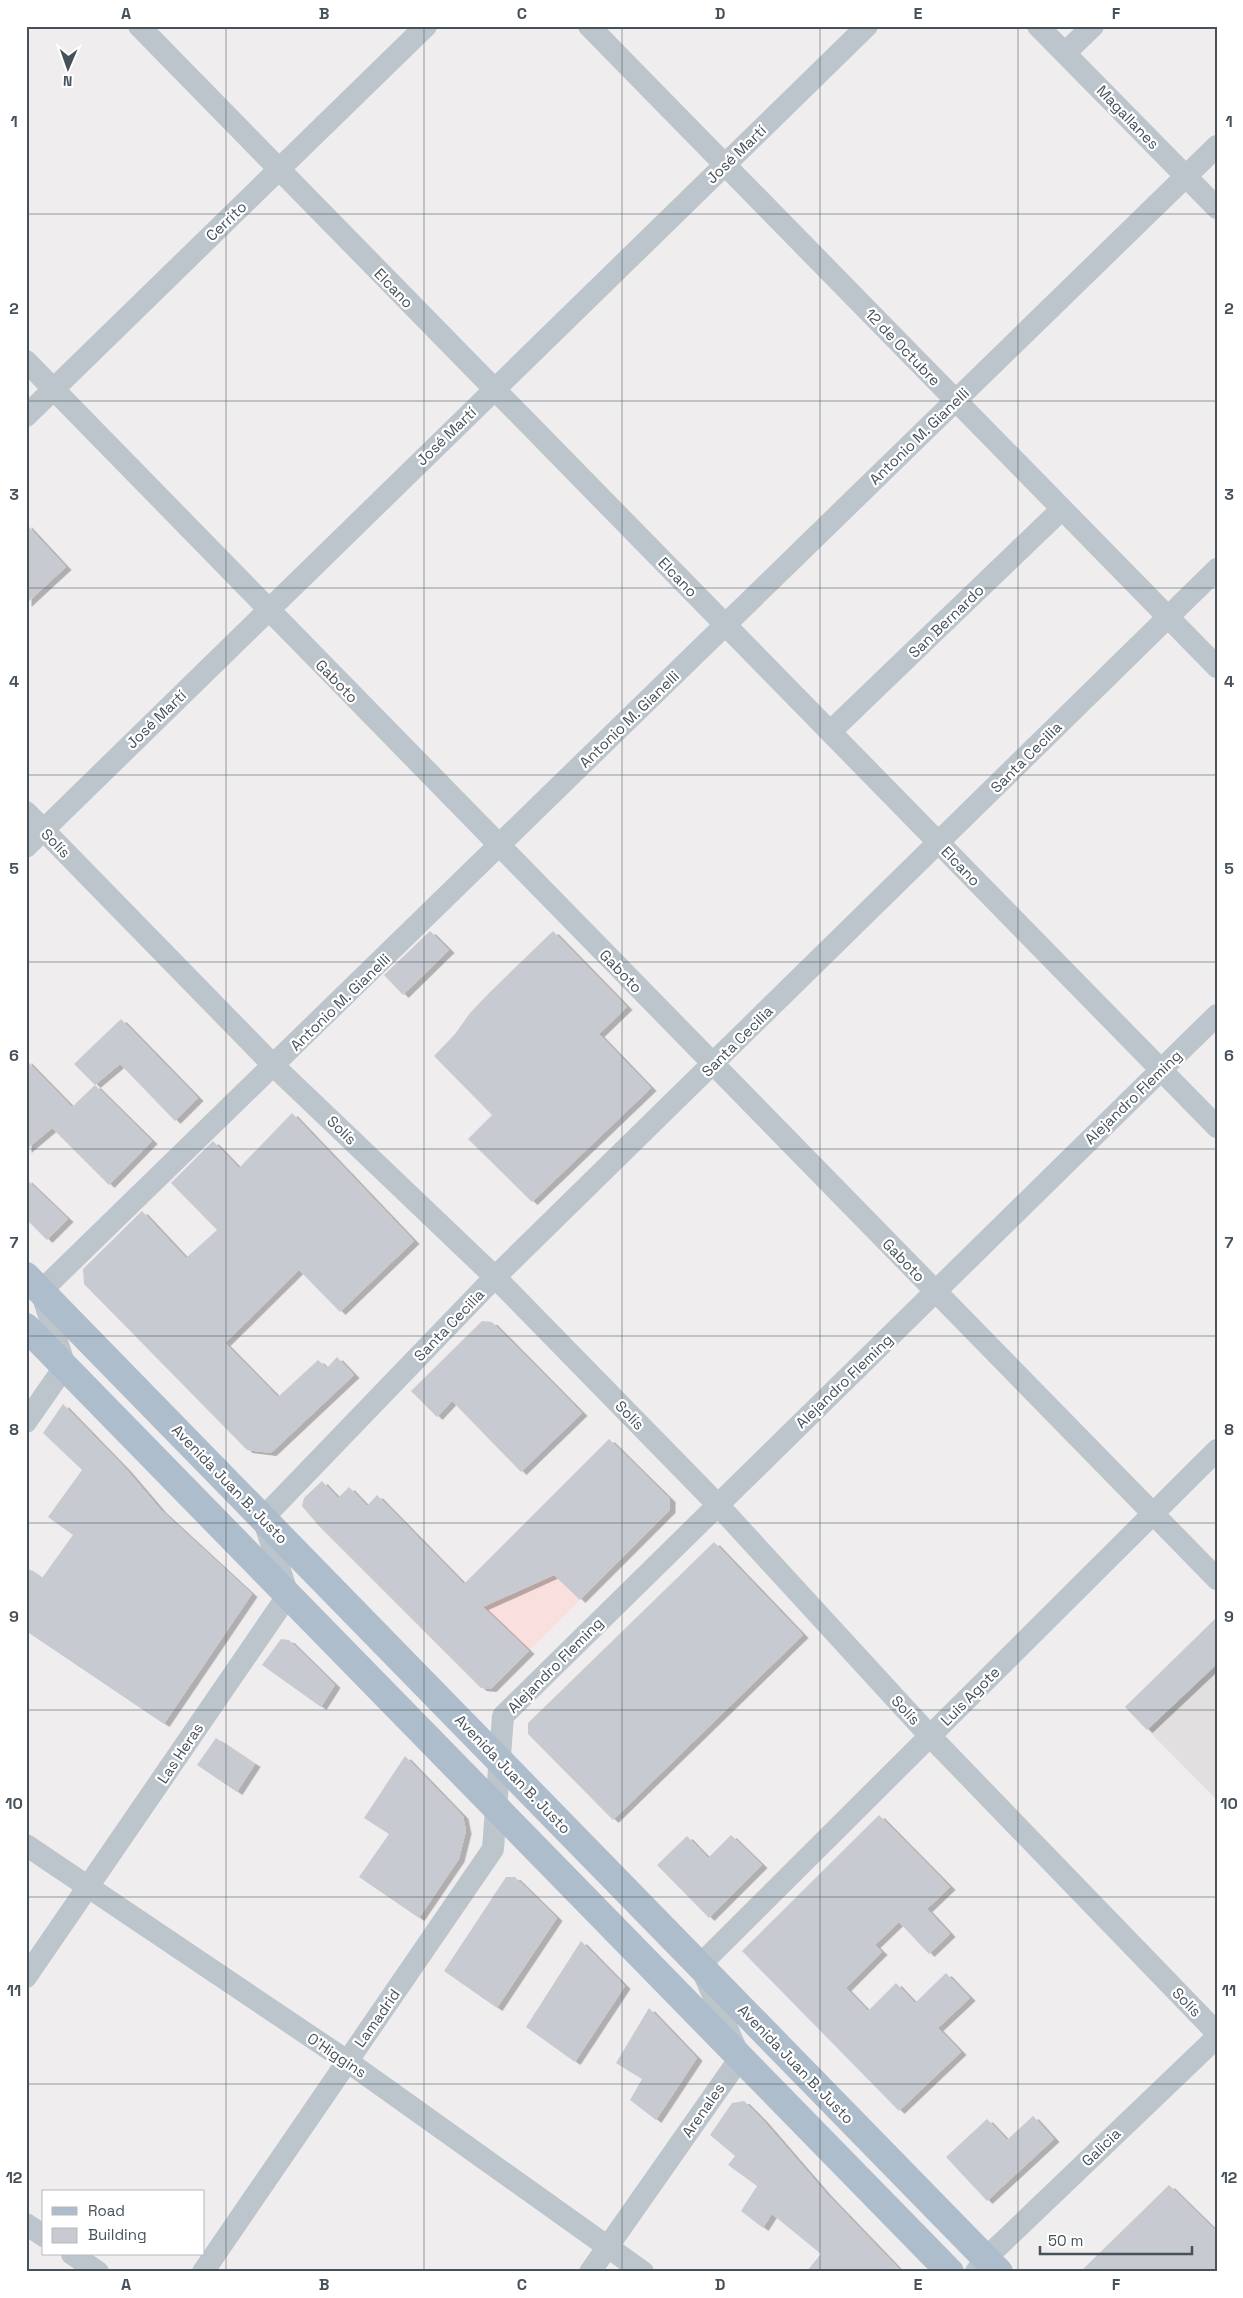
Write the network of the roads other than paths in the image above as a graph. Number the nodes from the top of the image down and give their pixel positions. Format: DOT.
graph roads {
  1 [pos="139,26"];
  2 [pos="426,26"];
  3 [pos="589,26"];
  4 [pos="867,26"];
  5 [pos="1038,26"];
  6 [pos="1093,26"];
  7 [pos="1065,53"];
  8 [pos="1217,146"];
  9 [pos="725,165"];
  10 [pos="279,169"];
  11 [pos="1186,176"];
  12 [pos="1217,208"];
  13 [pos="26,361"];
  14 [pos="54,388"];
  15 [pos="494,390"];
  16 [pos="956,400"];
  17 [pos="26,416"];
  18 [pos="1062,509"];
  19 [pos="1217,569"];
  20 [pos="268,610"];
  21 [pos="1168,617"];
  22 [pos="725,626"];
  23 [pos="1217,667"];
  24 [pos="830,732"];
  25 [pos="26,812"];
  26 [pos="43,829"];
  27 [pos="938,843"];
  28 [pos="499,846"];
  29 [pos="26,847"];
  30 [pos="1217,1015"];
  31 [pos="713,1065"];
  32 [pos="274,1066"];
  33 [pos="1160,1070"];
  34 [pos="1217,1127"];
  35 [pos="496,1277"];
  36 [pos="33,1283"];
  37 [pos="935,1291"];
  38 [pos="26,1327"];
  39 [pos="65,1366"];
  40 [pos="26,1422"];
  41 [pos="1217,1450"];
  42 [pos="718,1505"];
  43 [pos="1153,1514"];
  44 [pos="263,1518"];
  45 [pos="1217,1579"];
  46 [pos="288,1595"];
  47 [pos="930,1736"];
  48 [pos="500,1760"];
  49 [pos="496,1807"];
  50 [pos="26,1845"];
  51 [pos="88,1887"];
  52 [pos="700,1965"];
  53 [pos="26,1977"];
  54 [pos="1217,2035"];
  55 [pos="740,2058"];
  56 [pos="347,2061"];
  57 [pos="26,2224"];
  58 [pos="42,2235"];
  59 [pos="607,2247"];
  60 [pos="75,2256"];
  61 [pos="987,2267"];
  62 [pos="98,2272"];
  63 [pos="203,2272"];
  64 [pos="590,2272"];
  65 [pos="644,2272"];
  66 [pos="950,2272"];
  1 -- 10 [label="street, Elcano"];
  2 -- 10 [label="street, Cerrito"];
  3 -- 9 [label="street, 12 de Octubre"];
  4 -- 9 [label="street, José Martí"];
  5 -- 7 [label="street, Magallanes"];
  6 -- 7 [label="street"];
  7 -- 11 [label="street, Magallanes"];
  8 -- 11 [label="street, Antonio M. Gianelli"];
  9 -- 15 [label="street, José Martí"];
  9 -- 16 [label="street, 12 de Octubre"];
  10 -- 14 [label="street, Cerrito"];
  10 -- 15 [label="street, Elcano"];
  11 -- 12 [label="street, Magallanes"];
  11 -- 16 [label="street, Antonio M. Gianelli"];
  13 -- 14 [label="street, Gaboto"];
  14 -- 17 [label="street, Cerrito"];
  14 -- 20 [label="street, Gaboto"];
  15 -- 20 [label="street, José Martí"];
  15 -- 22 [label="street, Elcano"];
  16 -- 18 [label="street, 12 de Octubre"];
  16 -- 22 [label="street, Antonio M. Gianelli"];
  18 -- 21 [label="street, 12 de Octubre"];
  18 -- 24 [label="street, San Bernardo"];
  19 -- 21 [label="street, Santa Cecilia"];
  20 -- 26 [label="street, José Martí"];
  20 -- 28 [label="street, Gaboto"];
  21 -- 23 [label="street, 12 de Octubre"];
  21 -- 27 [label="street, Santa Cecilia"];
  22 -- 24 [label="street, Elcano"];
  22 -- 28 [label="street, Antonio M. Gianelli"];
  24 -- 27 [label="street, Elcano"];
  25 -- 26 [label="street, Solís"];
  26 -- 29 [label="street, José Martí"];
  26 -- 32 [label="street, Solís"];
  27 -- 31 [label="street, Santa Cecilia"];
  27 -- 33 [label="street, Elcano"];
  28 -- 31 [label="street, Gaboto"];
  28 -- 32 [label="street, Antonio M. Gianelli"];
  30 -- 33 [label="street, Alejandro Fleming"];
  31 -- 35 [label="street, Santa Cecilia"];
  31 -- 37 [label="street, Gaboto"];
  32 -- 35 [label="street, Solís"];
  32 -- 36 [label="street, Antonio M. Gianelli"];
  33 -- 34 [label="street, Elcano"];
  33 -- 37 [label="street, Alejandro Fleming"];
  35 -- 42 [label="street, Solís"];
  35 -- 44 [label="street, Santa Cecilia"];
  36 -- 39 [label="street"];
  36 -- 44 [label="main road, Avenida Juan B. Justo"];
  37 -- 42 [label="street, Alejandro Fleming"];
  37 -- 43 [label="street, Gaboto"];
  38 -- 39 [label="main road"];
  39 -- 40 [label="street"];
  39 -- 46 [label="main road"];
  41 -- 43 [label="street, Luis Agote"];
  42 -- 47 [label="street, Solís"];
  42 -- 48 [label="street, Alejandro Fleming"];
  43 -- 45 [label="street, Gaboto"];
  43 -- 47 [label="street, Luis Agote"];
  44 -- 46 [label="street"];
  44 -- 48 [label="main road, Avenida Juan B. Justo"];
  46 -- 49 [label="main road"];
  46 -- 51 [label="street, Las Heras"];
  47 -- 52 [label="street, Luis Agote"];
  47 -- 54 [label="street, Solís"];
  48 -- 49 [label="street, Alejandro Fleming"];
  48 -- 52 [label="main road, Avenida Juan B. Justo"];
  49 -- 55 [label="main road"];
  49 -- 56 [label="street, Lamadrid"];
  50 -- 51 [label="street, O'Higgins"];
  51 -- 53 [label="street, Las Heras"];
  51 -- 56 [label="street, O'Higgins"];
  52 -- 55 [label="street"];
  52 -- 61 [label="main road, Avenida Juan B. Justo"];
  54 -- 61 [label="street, Galicia"];
  55 -- 59 [label="street, Arenales"];
  55 -- 66 [label="main road"];
  56 -- 59 [label="street, O'Higgins"];
  56 -- 63 [label="street, Lamadrid"];
  57 -- 58 [label="street"];
  59 -- 64 [label="street, Arenales"];
  59 -- 65 [label="street, O'Higgins"];
  60 -- 62 [label="street"];
}
